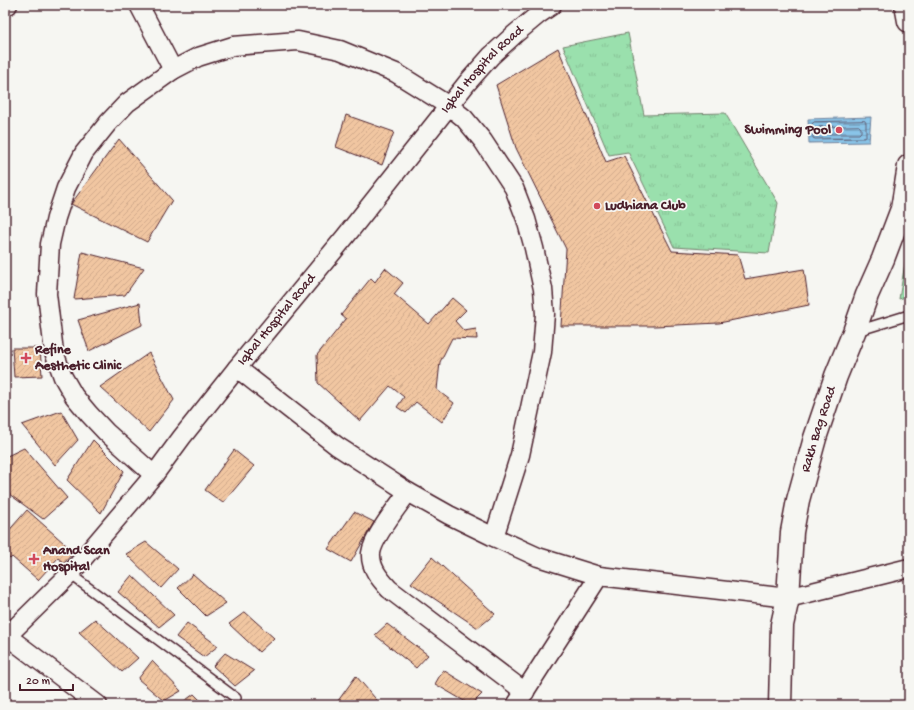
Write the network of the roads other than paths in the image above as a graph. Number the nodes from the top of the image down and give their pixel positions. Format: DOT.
graph roads {
  1 [pos="8,5"];
  2 [pos="139,5"];
  3 [pos="552,5"];
  4 [pos="906,5"];
  5 [pos="5,6"];
  6 [pos="909,21"];
  7 [pos="173,70"];
  8 [pos="449,106"];
  9 [pos="909,166"];
  10 [pos="909,315"];
  11 [pos="854,332"];
  12 [pos="237,368"];
  13 [pos="154,475"];
  14 [pos="408,492"];
  15 [pos="494,537"];
  16 [pos="909,568"];
  17 [pos="70,574"];
  18 [pos="599,576"];
  19 [pos="788,598"];
  20 [pos="6,637"];
  21 [pos="236,698"];
  22 [pos="521,698"];
  23 [pos="98,705"];
  24 [pos="780,705"];
  1 -- 5 [label="street"];
  2 -- 7 [label="street"];
  3 -- 8 [label="street, Iqbal Hospital Road"];
  4 -- 6 [label="street"];
  7 -- 8 [label="street"];
  7 -- 13 [label="street"];
  8 -- 12 [label="street, Iqbal Hospital Road"];
  8 -- 15 [label="street"];
  9 -- 11 [label="street, Rakh Bag Road"];
  10 -- 11 [label="lane"];
  11 -- 19 [label="street, Rakh Bag Road"];
  12 -- 13 [label="street, Iqbal Hospital Road"];
  12 -- 14 [label="street"];
  13 -- 17 [label="street, Iqbal Hospital Road"];
  14 -- 15 [label="street"];
  14 -- 22 [label="street"];
  15 -- 18 [label="street"];
  16 -- 19 [label="street"];
  17 -- 20 [label="street, Iqbal Hospital Road"];
  17 -- 21 [label="lane"];
  18 -- 19 [label="street"];
  18 -- 22 [label="street"];
  19 -- 24 [label="street, Rakh Bag Road"];
  20 -- 23 [label="street"];
}
